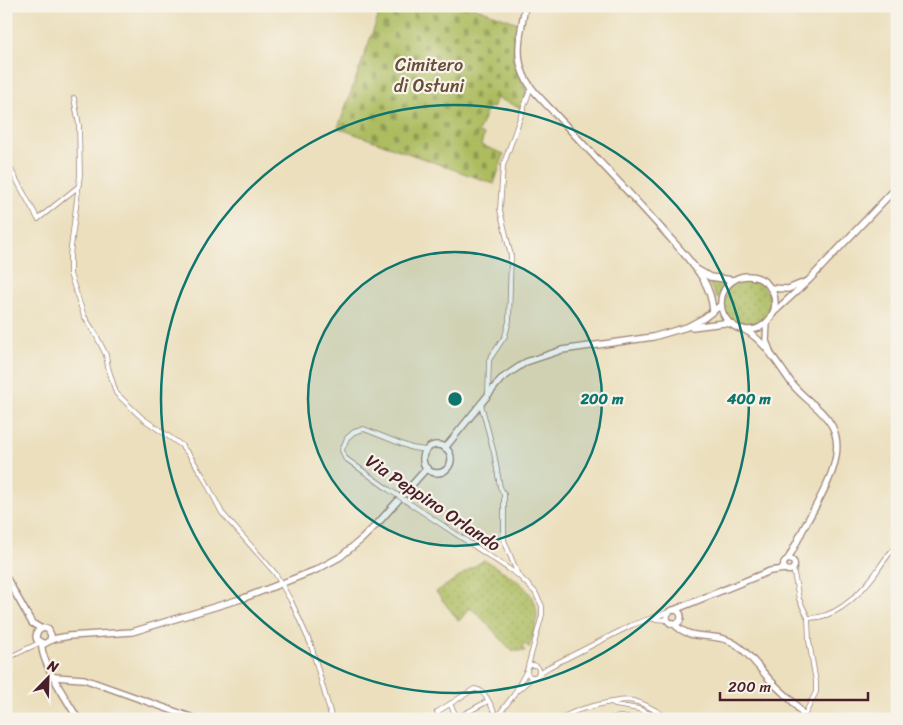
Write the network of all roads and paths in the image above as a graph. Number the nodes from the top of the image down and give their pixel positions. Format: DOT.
graph roads {
  1 [pos="525,6"];
  2 [pos="531,86"];
  3 [pos="74,98"];
  4 [pos="6,161"];
  5 [pos="79,186"];
  6 [pos="897,187"];
  7 [pos="696,269"];
  8 [pos="733,280"];
  9 [pos="809,280"];
  10 [pos="770,288"];
  11 [pos="709,291"];
  12 [pos="721,304"];
  13 [pos="713,311"];
  14 [pos="772,314"];
  15 [pos="767,322"];
  16 [pos="731,324"];
  17 [pos="687,327"];
  18 [pos="742,329"];
  19 [pos="772,358"];
  20 [pos="488,395"];
  21 [pos="481,404"];
  22 [pos="445,448"];
  23 [pos="426,450"];
  24 [pos="427,468"];
  25 [pos="897,546"];
  26 [pos="789,565"];
  27 [pos="518,575"];
  28 [pos="6,577"];
  29 [pos="280,585"];
  30 [pos="688,604"];
  31 [pos="23,610"];
  32 [pos="671,611"];
  33 [pos="680,617"];
  34 [pos="808,618"];
  35 [pos="648,619"];
  36 [pos="671,622"];
  37 [pos="40,628"];
  38 [pos="50,632"];
  39 [pos="685,632"];
  40 [pos="36,635"];
  41 [pos="69,636"];
  42 [pos="44,642"];
  43 [pos="6,656"];
  44 [pos="533,666"];
  45 [pos="549,667"];
  46 [pos="526,672"];
  47 [pos="538,674"];
  48 [pos="54,677"];
  49 [pos="533,677"];
  50 [pos="513,696"];
  51 [pos="488,701"];
  52 [pos="613,703"];
  53 [pos="450,704"];
  54 [pos="650,714"];
  55 [pos="804,717"];
  56 [pos="457,718"];
  57 [pos="497,718"];
  58 [pos="78,719"];
  59 [pos="196,719"];
  60 [pos="332,719"];
  61 [pos="442,719"];
  62 [pos="492,719"];
  63 [pos="563,719"];
  64 [pos="605,719"];
  65 [pos="635,719"];
  66 [pos="669,719"];
  1 -- 2 [label="main road"];
  2 -- 7 [label="main road"];
  2 -- 20 [label="street"];
  3 -- 5 [label="street"];
  4 -- 5 [label="street"];
  5 -- 29 [label="street"];
  6 -- 9 [label="main road"];
  7 -- 8 [label="main road"];
  7 -- 11 [label="main road"];
  8 -- 10 [label="main road"];
  8 -- 12 [label="main road"];
  9 -- 10 [label="main road"];
  9 -- 14 [label="main road"];
  10 -- 14 [label="main road"];
  11 -- 12 [label="main road"];
  11 -- 13 [label="main road"];
  12 -- 13 [label="main road"];
  12 -- 16 [label="main road"];
  13 -- 17 [label="main road"];
  14 -- 15 [label="main road"];
  15 -- 18 [label="main road"];
  15 -- 19 [label="main road"];
  16 -- 17 [label="main road"];
  16 -- 18 [label="main road"];
  17 -- 20 [label="main road"];
  18 -- 19 [label="main road"];
  19 -- 26 [label="main road"];
  20 -- 21 [label="main road"];
  21 -- 22 [label="main road"];
  21 -- 27 [label="street"];
  22 -- 23 [label="main road"];
  22 -- 24 [label="main road"];
  23 -- 24 [label="main road"];
  23 -- 27 [label="street, Via Peppino Orlando, bridge"];
  24 -- 29 [label="main road"];
  25 -- 34 [label="street"];
  26 -- 30 [label="main road"];
  26 -- 34 [label="street"];
  27 -- 44 [label="street, Via Peppino Orlando"];
  28 -- 31 [label="main road"];
  29 -- 41 [label="main road"];
  29 -- 60 [label="street"];
  30 -- 32 [label="main road"];
  30 -- 33 [label="main road"];
  31 -- 37 [label="main road"];
  31 -- 40 [label="main road"];
  32 -- 33 [label="main road"];
  32 -- 35 [label="street"];
  32 -- 36 [label="main road"];
  33 -- 36 [label="main road"];
  33 -- 39 [label="main road"];
  34 -- 55 [label="street"];
  35 -- 36 [label="street"];
  35 -- 45 [label="street"];
  36 -- 39 [label="main road"];
  37 -- 38 [label="main road"];
  37 -- 40 [label="main road"];
  38 -- 41 [label="main road"];
  38 -- 42 [label="main road"];
  39 -- 55 [label="main road"];
  40 -- 42 [label="main road"];
  41 -- 42 [label="main road"];
  42 -- 43 [label="street"];
  42 -- 48 [label="main road"];
  44 -- 45 [label="street"];
  44 -- 46 [label="street, Via Peppino Orlando"];
  44 -- 47 [label="street"];
  45 -- 47 [label="street"];
  46 -- 49 [label="street"];
  46 -- 50 [label="street"];
  47 -- 49 [label="street"];
  48 -- 58 [label="main road"];
  48 -- 59 [label="main road"];
  49 -- 50 [label="street"];
  50 -- 57 [label="street"];
  51 -- 53 [label="street"];
  51 -- 56 [label="street"];
  51 -- 57 [label="street"];
  52 -- 54 [label="street"];
  52 -- 63 [label="street"];
  52 -- 66 [label="street"];
  53 -- 56 [label="street"];
  53 -- 61 [label="street"];
  57 -- 62 [label="street"];
  64 -- 65 [label="street"];
}
